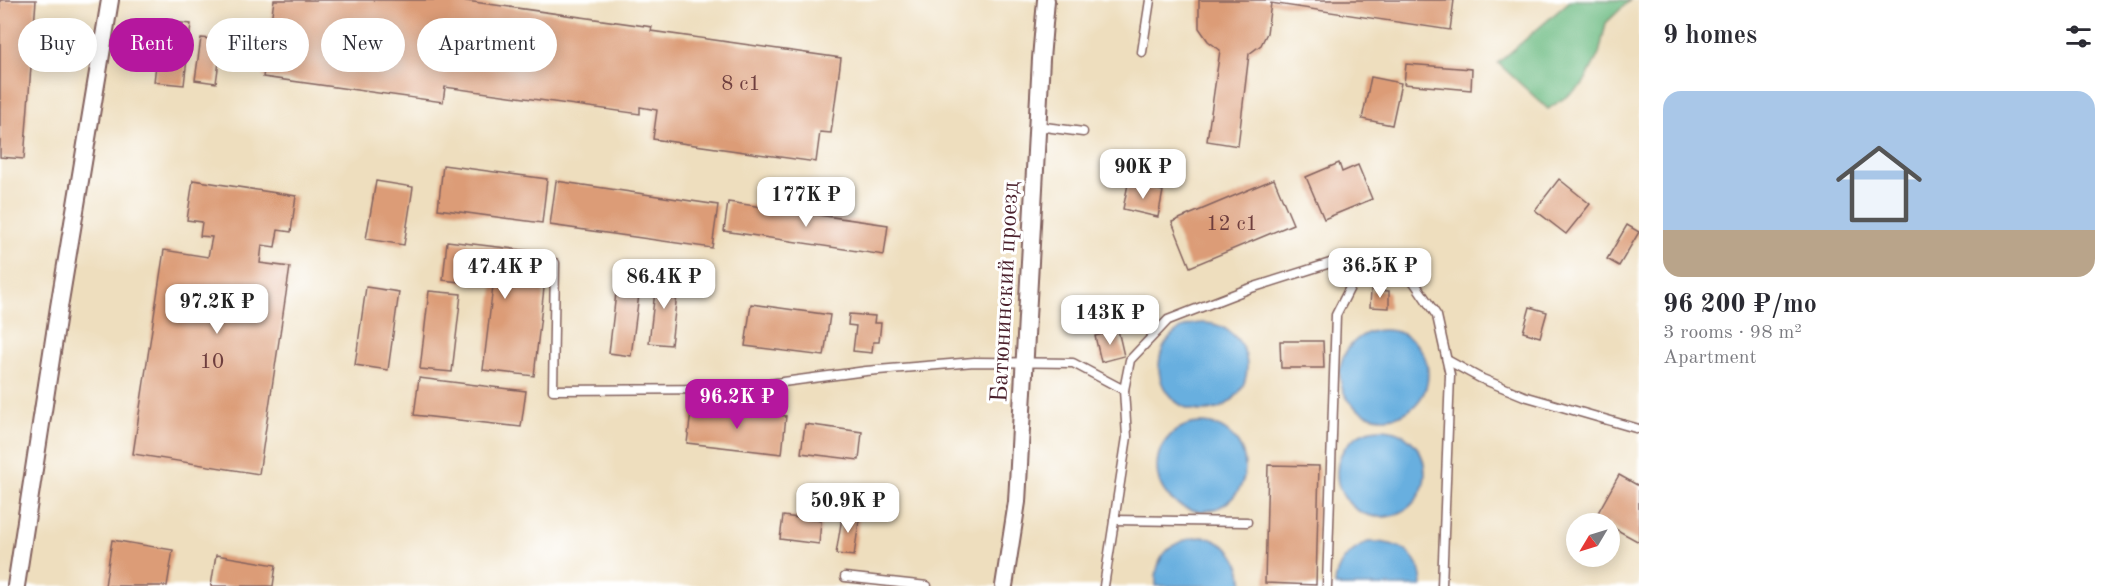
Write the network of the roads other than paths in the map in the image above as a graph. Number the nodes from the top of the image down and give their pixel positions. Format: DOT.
graph roads {
  1 [pos="110,0"];
  2 [pos="1046,0"];
  3 [pos="1150,0"];
  4 [pos="1142,52"];
  5 [pos="1037,126"];
  6 [pos="1083,132"];
  7 [pos="1364,260"];
  8 [pos="555,263"];
  9 [pos="1447,360"];
  10 [pos="1024,364"];
  11 [pos="1124,390"];
  12 [pos="1639,429"];
  13 [pos="1114,520"];
  14 [pos="1247,522"];
  15 [pos="845,576"];
  16 [pos="16,586"];
  17 [pos="927,586"];
  18 [pos="1004,586"];
  19 [pos="1104,586"];
  20 [pos="1327,586"];
  21 [pos="1442,586"];
  1 -- 16 [label="street"];
  2 -- 5 [label="street, Батюнинский проезд"];
  3 -- 4 [label="lane"];
  5 -- 6 [label="lane"];
  5 -- 10 [label="street, Батюнинский проезд"];
  7 -- 9 [label="lane"];
  7 -- 11 [label="lane"];
  7 -- 20 [label="lane"];
  8 -- 10 [label="lane"];
  9 -- 12 [label="lane"];
  9 -- 21 [label="lane"];
  10 -- 11 [label="lane"];
  10 -- 18 [label="street, Батюнинский проезд"];
  11 -- 13 [label="lane"];
  13 -- 14 [label="lane"];
  13 -- 19 [label="lane"];
  15 -- 17 [label="lane"];
}
